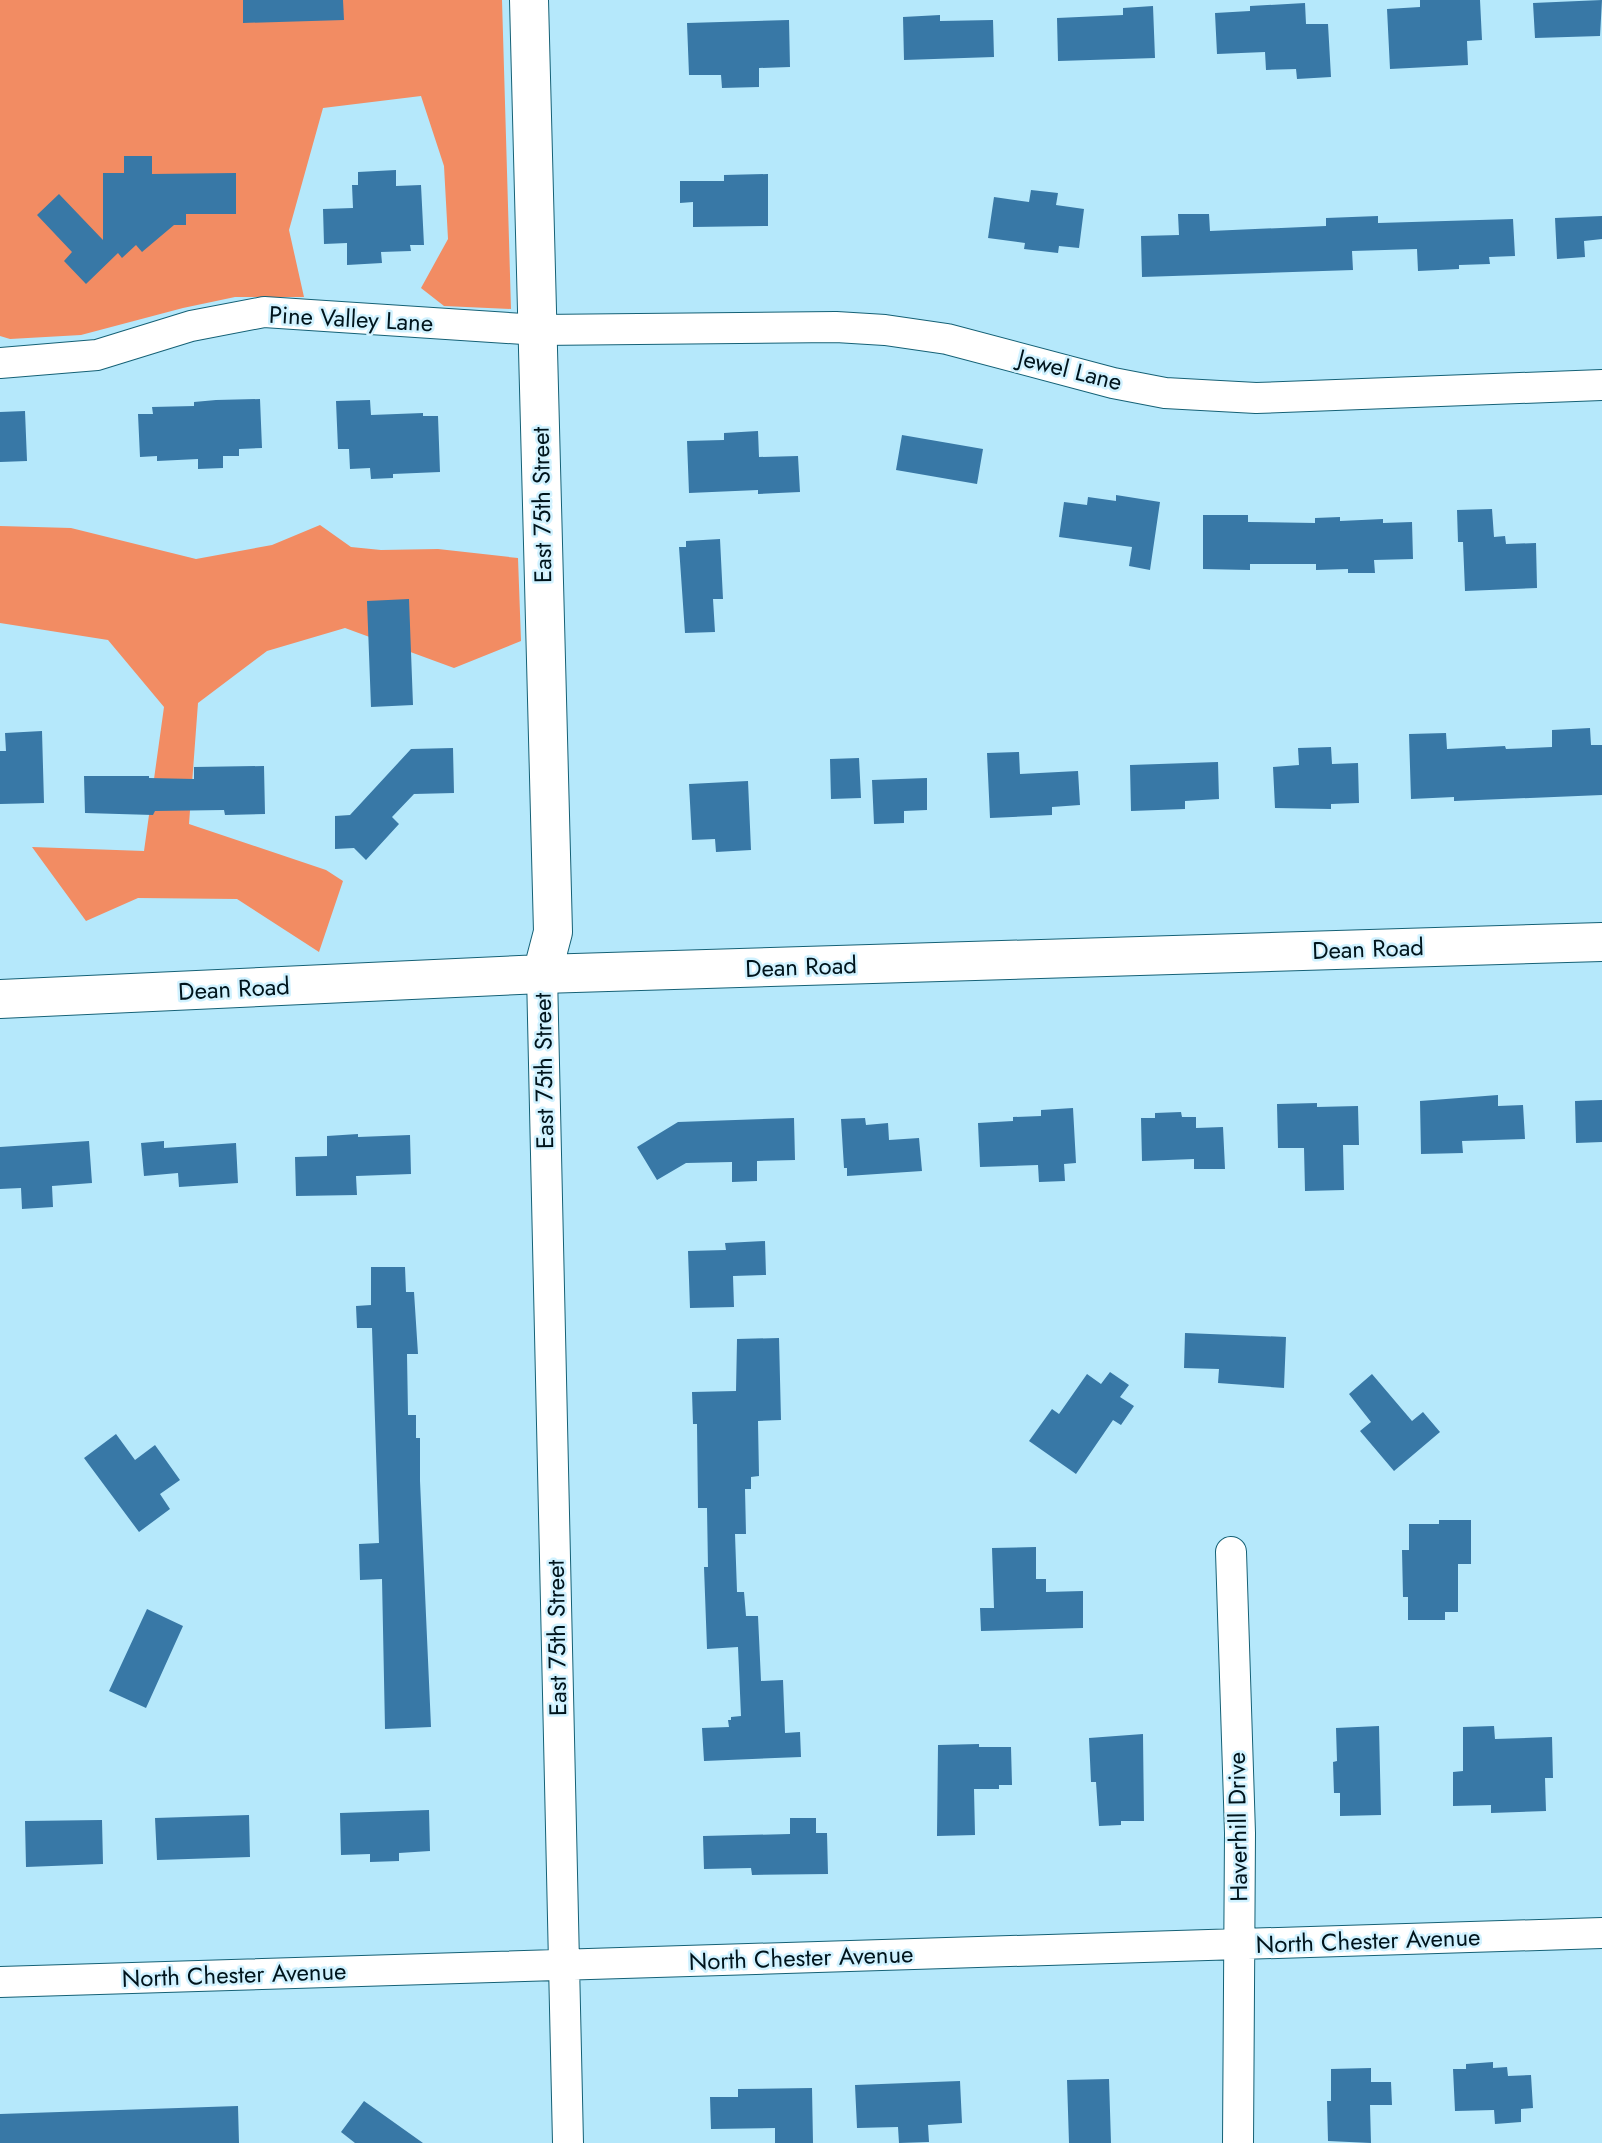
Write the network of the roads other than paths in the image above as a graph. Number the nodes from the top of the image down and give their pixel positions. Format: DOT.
graph roads {
  1 [pos="529,0"];
  2 [pos="539,330"];
  3 [pos="0,363"];
  4 [pos="1602,386"];
  5 [pos="1602,942"];
  6 [pos="542,975"];
  7 [pos="0,999"];
  8 [pos="1231,1552"];
  9 [pos="1602,1933"];
  10 [pos="1238,1945"];
  11 [pos="564,1965"];
  12 [pos="0,1982"];
  13 [pos="568,2143"];
  14 [pos="1238,2143"];
  1 -- 2 [label="street, East 75th Street"];
  2 -- 3 [label="street, Pine Valley Lane"];
  2 -- 4 [label="street, Jewel Lane"];
  2 -- 6 [label="street, East 75th Street"];
  5 -- 6 [label="street, Dean Road"];
  6 -- 7 [label="street, Dean Road"];
  6 -- 11 [label="street, East 75th Street"];
  8 -- 10 [label="street, Haverhill Drive"];
  9 -- 10 [label="street, North Chester Avenue"];
  10 -- 11 [label="street, North Chester Avenue"];
  10 -- 14 [label="street, Haverhill Drive"];
  11 -- 12 [label="street, North Chester Avenue"];
  11 -- 13 [label="street, East 75th Street"];
}
